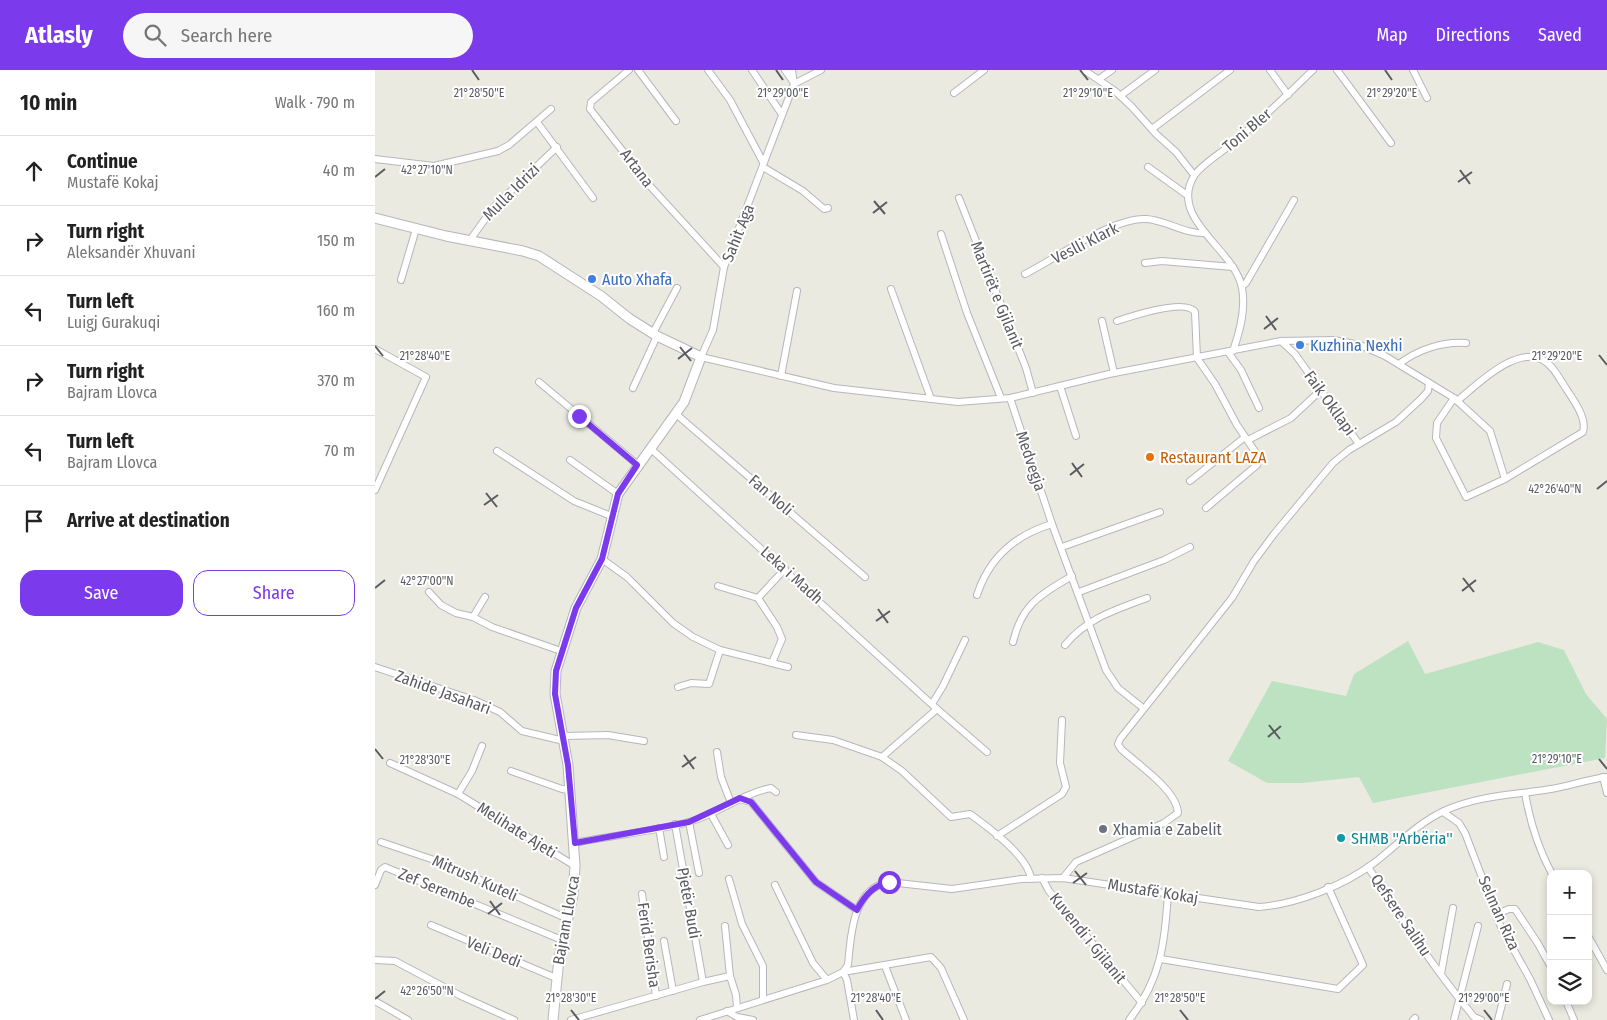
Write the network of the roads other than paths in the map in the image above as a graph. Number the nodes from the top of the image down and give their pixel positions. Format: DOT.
graph roads {
  1 [pos="629,70"];
  2 [pos="638,70"];
  3 [pos="708,70"];
  4 [pos="751,70"];
  5 [pos="785,70"];
  6 [pos="792,70"];
  7 [pos="821,70"];
  8 [pos="984,70"];
  9 [pos="1084,70"];
  10 [pos="1112,70"];
  11 [pos="1155,70"];
  12 [pos="1230,70"];
  13 [pos="1269,70"];
  14 [pos="1313,70"];
  15 [pos="1337,70"];
  16 [pos="1413,70"];
  17 [pos="1099,80"];
  18 [pos="794,84"];
  19 [pos="954,94"];
  20 [pos="1288,95"];
  21 [pos="1120,96"];
  22 [pos="1427,98"];
  23 [pos="551,109"];
  24 [pos="781,113"];
  25 [pos="676,121"];
  26 [pos="537,122"];
  27 [pos="1152,129"];
  28 [pos="1391,143"];
  29 [pos="557,147"];
  30 [pos="375,159"];
  31 [pos="763,164"];
  32 [pos="1148,167"];
  33 [pos="1194,175"];
  34 [pos="1187,195"];
  35 [pos="593,198"];
  36 [pos="959,198"];
  37 [pos="1294,200"];
  38 [pos="828,208"];
  39 [pos="375,218"];
  40 [pos="416,229"];
  41 [pos="1205,233"];
  42 [pos="941,234"];
  43 [pos="470,240"];
  44 [pos="1145,263"];
  45 [pos="724,267"];
  46 [pos="1233,267"];
  47 [pos="1025,274"];
  48 [pos="401,280"];
  49 [pos="1242,286"];
  50 [pos="677,288"];
  51 [pos="891,289"];
  52 [pos="797,291"];
  53 [pos="1102,321"];
  54 [pos="1117,321"];
  55 [pos="655,334"];
  56 [pos="1281,342"];
  57 [pos="1466,343"];
  58 [pos="375,349"];
  59 [pos="1231,351"];
  60 [pos="701,357"];
  61 [pos="1197,358"];
  62 [pos="1399,364"];
  63 [pos="1114,373"];
  64 [pos="781,376"];
  65 [pos="539,382"];
  66 [pos="1429,383"];
  67 [pos="1060,386"];
  68 [pos="633,388"];
  69 [pos="1321,390"];
  70 [pos="1033,392"];
  71 [pos="1001,398"];
  72 [pos="1010,398"];
  73 [pos="931,399"];
  74 [pos="1455,399"];
  75 [pos="1259,408"];
  76 [pos="676,414"];
  77 [pos="1076,436"];
  78 [pos="1246,439"];
  79 [pos="1359,444"];
  80 [pos="650,448"];
  81 [pos="497,451"];
  82 [pos="571,460"];
  83 [pos="637,465"];
  84 [pos="1505,479"];
  85 [pos="1190,481"];
  86 [pos="375,490"];
  87 [pos="618,494"];
  88 [pos="1206,508"];
  89 [pos="1160,512"];
  90 [pos="611,516"];
  91 [pos="1052,524"];
  92 [pos="1062,548"];
  93 [pos="1190,548"];
  94 [pos="602,559"];
  95 [pos="785,569"];
  96 [pos="1072,576"];
  97 [pos="865,577"];
  98 [pos="718,586"];
  99 [pos="429,592"];
  100 [pos="1079,592"];
  101 [pos="977,595"];
  102 [pos="485,597"];
  103 [pos="759,598"];
  104 [pos="1147,598"];
  105 [pos="473,617"];
  106 [pos="1090,622"];
  107 [pos="965,640"];
  108 [pos="1013,642"];
  109 [pos="1065,645"];
  110 [pos="720,650"];
  111 [pos="561,651"];
  112 [pos="772,663"];
  113 [pos="375,667"];
  114 [pos="788,667"];
  115 [pos="678,687"];
  116 [pos="934,707"];
  117 [pos="1143,708"];
  118 [pos="1062,720"];
  119 [pos="796,735"];
  120 [pos="564,738"];
  121 [pos="644,742"];
  122 [pos="482,746"];
  123 [pos="717,752"];
  124 [pos="987,752"];
  125 [pos="882,757"];
  126 [pos="390,763"];
  127 [pos="511,770"];
  128 [pos="1605,777"];
  129 [pos="570,790"];
  130 [pos="776,792"];
  131 [pos="1607,793"];
  132 [pos="459,794"];
  133 [pos="1525,794"];
  134 [pos="740,798"];
  135 [pos="731,802"];
  136 [pos="1443,812"];
  137 [pos="711,814"];
  138 [pos="689,822"];
  139 [pos="675,824"];
  140 [pos="659,828"];
  141 [pos="997,836"];
  142 [pos="381,842"];
  143 [pos="575,843"];
  144 [pos="728,845"];
  145 [pos="664,857"];
  146 [pos="575,866"];
  147 [pos="1368,867"];
  148 [pos="1550,870"];
  149 [pos="699,873"];
  150 [pos="1042,878"];
  151 [pos="1063,878"];
  152 [pos="729,879"];
  153 [pos="1031,879"];
  154 [pos="375,884"];
  155 [pos="775,885"];
  156 [pos="1328,887"];
  157 [pos="1168,893"];
  158 [pos="642,894"];
  159 [pos="1453,908"];
  160 [pos="857,910"];
  161 [pos="1497,914"];
  162 [pos="568,919"];
  163 [pos="431,925"];
  164 [pos="725,926"];
  165 [pos="1478,926"];
  166 [pos="562,940"];
  167 [pos="664,942"];
  168 [pos="1592,943"];
  169 [pos="1161,959"];
  170 [pos="375,960"];
  171 [pos="1547,961"];
  172 [pos="885,966"];
  173 [pos="1607,970"];
  174 [pos="843,972"];
  175 [pos="1441,974"];
  176 [pos="730,976"];
  177 [pos="557,978"];
  178 [pos="827,980"];
  179 [pos="703,982"];
  180 [pos="1507,984"];
  181 [pos="673,991"];
  182 [pos="656,996"];
  183 [pos="1459,997"];
  184 [pos="763,999"];
  185 [pos="375,1001"];
  186 [pos="1142,1003"];
  187 [pos="1568,1005"];
  188 [pos="737,1008"];
  189 [pos="727,1011"];
  190 [pos="408,1020"];
  191 [pos="514,1020"];
  192 [pos="553,1020"];
  193 [pos="571,1020"];
  194 [pos="699,1020"];
  195 [pos="733,1020"];
  196 [pos="753,1020"];
  197 [pos="854,1020"];
  198 [pos="906,1020"];
  199 [pos="964,1020"];
  200 [pos="1129,1020"];
  201 [pos="1454,1020"];
  202 [pos="1481,1020"];
  203 [pos="1498,1020"];
  204 [pos="1549,1020"];
  205 [pos="1574,1020"];
  1 -- 45 [label="street, Artana"];
  2 -- 25 [label="street"];
  3 -- 31 [label="street"];
  4 -- 24 [label="street"];
  5 -- 18 [label="street"];
  6 -- 18 [label="street"];
  7 -- 18 [label="street"];
  8 -- 19 [label="street"];
  9 -- 17 [label="street"];
  10 -- 17 [label="street"];
  11 -- 21 [label="street"];
  12 -- 27 [label="street"];
  13 -- 20 [label="street"];
  14 -- 20 [label="street, Toni Bler"];
  15 -- 28 [label="street"];
  16 -- 22 [label="street"];
  17 -- 21 [label="street"];
  18 -- 24 [label="street, Sahit Aga"];
  20 -- 33 [label="street, Toni Bler"];
  21 -- 27 [label="street"];
  23 -- 26 [label="street"];
  24 -- 31 [label="street, Sahit Aga"];
  26 -- 29 [label="street"];
  26 -- 30 [label="street"];
  27 -- 33 [label="street"];
  29 -- 35 [label="street"];
  29 -- 43 [label="street, Mulla Idrizi"];
  31 -- 38 [label="street"];
  31 -- 45 [label="street, Sahit Aga"];
  32 -- 34 [label="street"];
  33 -- 34 [label="street"];
  34 -- 41 [label="street"];
  36 -- 70 [label="street, Martirët e Gjilanit"];
  37 -- 49 [label="street"];
  39 -- 40 [label="street, Mulla Idrizi"];
  40 -- 43 [label="street, Mulla Idrizi"];
  40 -- 48 [label="street"];
  41 -- 46 [label="street"];
  41 -- 47 [label="street, Veslli Klark"];
  42 -- 71 [label="street"];
  43 -- 55 [label="street, Mulla Idrizi"];
  44 -- 46 [label="street"];
  45 -- 60 [label="street, Sahit Aga"];
  46 -- 49 [label="street"];
  49 -- 59 [label="street"];
  50 -- 55 [label="street"];
  51 -- 73 [label="street"];
  52 -- 64 [label="street"];
  53 -- 63 [label="street"];
  54 -- 61 [label="street"];
  55 -- 60 [label="street, Mulla Idrizi"];
  55 -- 68 [label="street"];
  56 -- 59 [label="street"];
  56 -- 62 [label="street"];
  56 -- 69 [label="street, Faik Okllapi"];
  57 -- 62 [label="street"];
  58 -- 86 [label="street"];
  59 -- 61 [label="street"];
  59 -- 75 [label="street"];
  60 -- 64 [label="street"];
  60 -- 76 [label="street, Bajram Llovca"];
  61 -- 63 [label="street"];
  61 -- 78 [label="street"];
  62 -- 66 [label="street"];
  63 -- 67 [label="street"];
  64 -- 73 [label="street"];
  65 -- 83 [label="street"];
  66 -- 74 [label="street"];
  66 -- 79 [label="street"];
  67 -- 70 [label="street"];
  67 -- 77 [label="street"];
  69 -- 78 [label="street"];
  69 -- 79 [label="street, Faik Okllapi"];
  70 -- 72 [label="street"];
  71 -- 72 [label="street"];
  71 -- 73 [label="street"];
  72 -- 91 [label="street, Medvegja"];
  74 -- 84 [label="street"];
  74 -- 84 [label="street"];
  74 -- 84 [label="street"];
  76 -- 80 [label="street, Bajram Llovca"];
  76 -- 97 [label="street, Fan Noli"];
  78 -- 85 [label="street"];
  78 -- 88 [label="street"];
  79 -- 117 [label="street"];
  80 -- 83 [label="street, Bajram Llovca"];
  80 -- 95 [label="street, Leka i Madh"];
  81 -- 90 [label="street"];
  82 -- 87 [label="street"];
  83 -- 87 [label="street, Bajram Llovca"];
  87 -- 90 [label="street, Bajram Llovca"];
  89 -- 92 [label="street"];
  90 -- 94 [label="street, Bajram Llovca"];
  91 -- 92 [label="street, Medvegja"];
  91 -- 101 [label="street"];
  92 -- 96 [label="street, Medvegja"];
  93 -- 100 [label="street"];
  94 -- 110 [label="street"];
  94 -- 111 [label="street, Bajram Llovca"];
  95 -- 103 [label="street"];
  95 -- 116 [label="street, Leka i Madh"];
  96 -- 100 [label="street, Medvegja"];
  96 -- 108 [label="street"];
  98 -- 103 [label="street"];
  99 -- 105 [label="street"];
  100 -- 106 [label="street, Medvegja"];
  102 -- 105 [label="street"];
  103 -- 112 [label="street"];
  104 -- 106 [label="street"];
  105 -- 111 [label="street"];
  106 -- 109 [label="street"];
  106 -- 117 [label="street, Medvegja"];
  107 -- 116 [label="street"];
  110 -- 112 [label="street"];
  110 -- 115 [label="street"];
  111 -- 120 [label="street, Bajram Llovca"];
  112 -- 114 [label="street"];
  113 -- 120 [label="street, Zahide Jasahari"];
  116 -- 124 [label="street, Leka i Madh"];
  116 -- 125 [label="street"];
  117 -- 151 [label="street"];
  118 -- 141 [label="street"];
  119 -- 125 [label="street"];
  120 -- 121 [label="street"];
  120 -- 129 [label="street, Bajram Llovca"];
  122 -- 132 [label="street, Melihate Ajeti"];
  123 -- 135 [label="street"];
  125 -- 141 [label="street"];
  126 -- 132 [label="street, Melihate Ajeti"];
  127 -- 129 [label="street"];
  128 -- 131 [label="street, Qefsere Salihu"];
  128 -- 133 [label="street, Qefsere Salihu"];
  129 -- 143 [label="street, Bajram Llovca"];
  130 -- 134 [label="street"];
  132 -- 146 [label="street, Melihate Ajeti"];
  133 -- 136 [label="street, Qefsere Salihu"];
  133 -- 148 [label="street"];
  134 -- 135 [label="street"];
  134 -- 160 [label="street"];
  135 -- 137 [label="street"];
  136 -- 147 [label="street, Qefsere Salihu"];
  136 -- 161 [label="street, Selman Riza"];
  137 -- 138 [label="street"];
  137 -- 144 [label="street"];
  138 -- 139 [label="street"];
  138 -- 149 [label="street"];
  139 -- 140 [label="street"];
  139 -- 179 [label="street, Pjetër Budi"];
  140 -- 143 [label="street"];
  140 -- 145 [label="street"];
  141 -- 153 [label="street"];
  142 -- 162 [label="street, Mitrush Kuteli"];
  143 -- 146 [label="street, Bajram Llovca"];
  146 -- 162 [label="street, Bajram Llovca"];
  147 -- 156 [label="street, Mustafë Kokaj"];
  147 -- 175 [label="street, Qefsere Salihu"];
  150 -- 151 [label="street, Mustafë Kokaj"];
  150 -- 153 [label="street, Mustafë Kokaj"];
  150 -- 186 [label="street, Kuvendi i Gjilanit"];
  151 -- 157 [label="street, Mustafë Kokaj"];
  152 -- 184 [label="street"];
  153 -- 160 [label="street, Mustafë Kokaj"];
  154 -- 166 [label="street, Zef Serembe"];
  155 -- 178 [label="street"];
  156 -- 157 [label="street, Mustafë Kokaj"];
  156 -- 169 [label="street"];
  157 -- 169 [label="street"];
  158 -- 182 [label="street, Ferid Berisha"];
  159 -- 175 [label="street"];
  160 -- 174 [label="street, Mustafë Kokaj"];
  161 -- 171 [label="street"];
  161 -- 204 [label="street, Selman Riza"];
  162 -- 166 [label="street, Bajram Llovca"];
  163 -- 177 [label="street, Veli Dedi"];
  164 -- 176 [label="street"];
  165 -- 183 [label="street"];
  166 -- 177 [label="street, Bajram Llovca"];
  167 -- 181 [label="street"];
  168 -- 173 [label="street"];
  169 -- 186 [label="street"];
  170 -- 191 [label="street"];
  172 -- 174 [label="street"];
  172 -- 198 [label="street"];
  172 -- 199 [label="street"];
  174 -- 178 [label="street"];
  174 -- 197 [label="street"];
  175 -- 183 [label="street, Qefsere Salihu"];
  176 -- 179 [label="street"];
  176 -- 188 [label="street"];
  177 -- 192 [label="street, Bajram Llovca"];
  178 -- 184 [label="street"];
  179 -- 181 [label="street"];
  180 -- 203 [label="street"];
  181 -- 182 [label="street"];
  182 -- 193 [label="street"];
  183 -- 201 [label="street"];
  183 -- 202 [label="street, Qefsere Salihu"];
  184 -- 188 [label="street"];
  185 -- 190 [label="street"];
  186 -- 200 [label="street"];
  187 -- 205 [label="street"];
  188 -- 189 [label="street"];
  189 -- 194 [label="street"];
  189 -- 195 [label="street"];
  189 -- 196 [label="street"];
}
